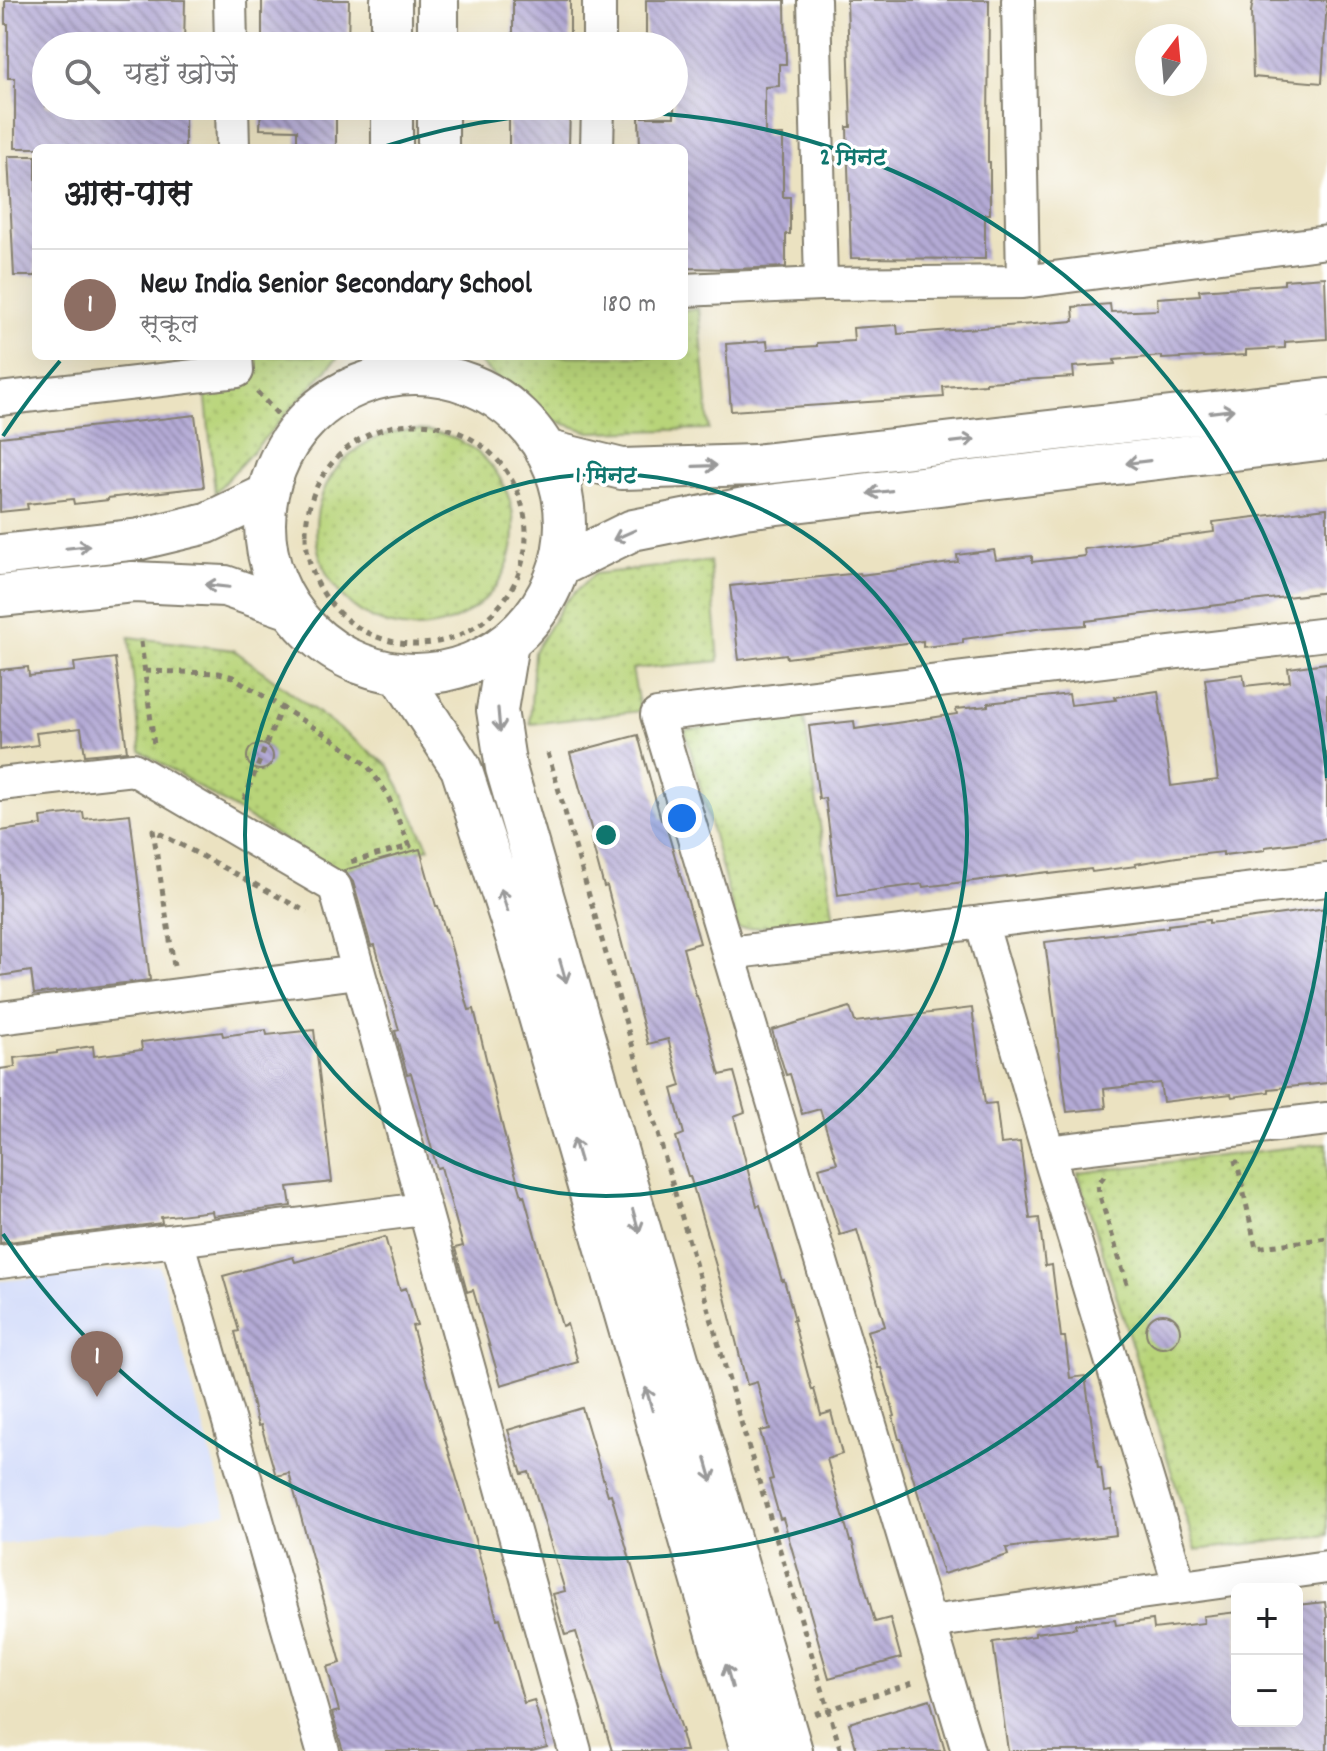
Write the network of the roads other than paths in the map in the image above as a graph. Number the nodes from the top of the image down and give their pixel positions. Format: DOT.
graph roads {
  1 [pos="230,0"];
  2 [pos="391,0"];
  3 [pos="438,0"];
  4 [pos="599,0"];
  5 [pos="814,0"];
  6 [pos="1018,0"];
  7 [pos="231,32"];
  8 [pos="391,32"];
  9 [pos="438,32"];
  10 [pos="599,32"];
  11 [pos="232,120"];
  12 [pos="392,120"];
  13 [pos="438,120"];
  14 [pos="598,120"];
  15 [pos="233,144"];
  16 [pos="392,144"];
  17 [pos="438,144"];
  18 [pos="597,144"];
  19 [pos="1327,242"];
  20 [pos="1023,282"];
  21 [pos="821,284"];
  22 [pos="688,290"];
  23 [pos="236,364"];
  24 [pos="466,371"];
  25 [pos="364,372"];
  26 [pos="0,399"];
  27 [pos="1327,399"];
  28 [pos="1327,439"];
  29 [pos="545,450"];
  30 [pos="268,494"];
  31 [pos="0,555"];
  32 [pos="560,566"];
  33 [pos="0,596"];
  34 [pos="291,609"];
  35 [pos="1327,634"];
  36 [pos="508,643"];
  37 [pos="399,673"];
  38 [pos="0,784"];
  39 [pos="1327,880"];
  40 [pos="981,922"];
  41 [pos="728,953"];
  42 [pos="358,972"];
  43 [pos="0,1018"];
  44 [pos="1327,1119"];
  45 [pos="1048,1152"];
  46 [pos="423,1209"];
  47 [pos="177,1240"];
  48 [pos="0,1262"];
  49 [pos="1327,1567"];
  50 [pos="1180,1587"];
  51 [pos="930,1622"];
  52 [pos="799,1734"];
  53 [pos="323,1751"];
  54 [pos="575,1751"];
  55 [pos="751,1751"];
  56 [pos="968,1751"];
  1 -- 7 [label="street"];
  2 -- 8 [label="street"];
  3 -- 9 [label="street"];
  4 -- 10 [label="street"];
  5 -- 21 [label="street"];
  6 -- 20 [label="street"];
  11 -- 15 [label="street"];
  12 -- 16 [label="street"];
  13 -- 17 [label="street"];
  14 -- 18 [label="street"];
  19 -- 20 [label="street"];
  20 -- 21 [label="street"];
  21 -- 22 [label="street"];
  23 -- 26 [label="street"];
  24 -- 25 [label="street"];
  24 -- 29 [label="street"];
  25 -- 30 [label="street"];
  29 -- 27 [label="street, one-way"];
  28 -- 32 [label="street, one-way"];
  29 -- 32 [label="street"];
  31 -- 30 [label="street, one-way"];
  30 -- 34 [label="street"];
  32 -- 36 [label="street"];
  34 -- 33 [label="street, one-way"];
  34 -- 37 [label="street"];
  35 -- 41 [label="street"];
  36 -- 37 [label="street"];
  36 -- 52 [label="street, one-way"];
  55 -- 37 [label="street, one-way"];
  38 -- 42 [label="street"];
  39 -- 40 [label="street"];
  40 -- 41 [label="street"];
  40 -- 45 [label="street"];
  41 -- 51 [label="street"];
  42 -- 43 [label="street"];
  42 -- 46 [label="street"];
  44 -- 45 [label="street"];
  45 -- 50 [label="street"];
  46 -- 47 [label="street"];
  46 -- 54 [label="street"];
  47 -- 48 [label="street"];
  47 -- 53 [label="street"];
  49 -- 50 [label="street"];
  50 -- 51 [label="street"];
  51 -- 56 [label="street"];
}
